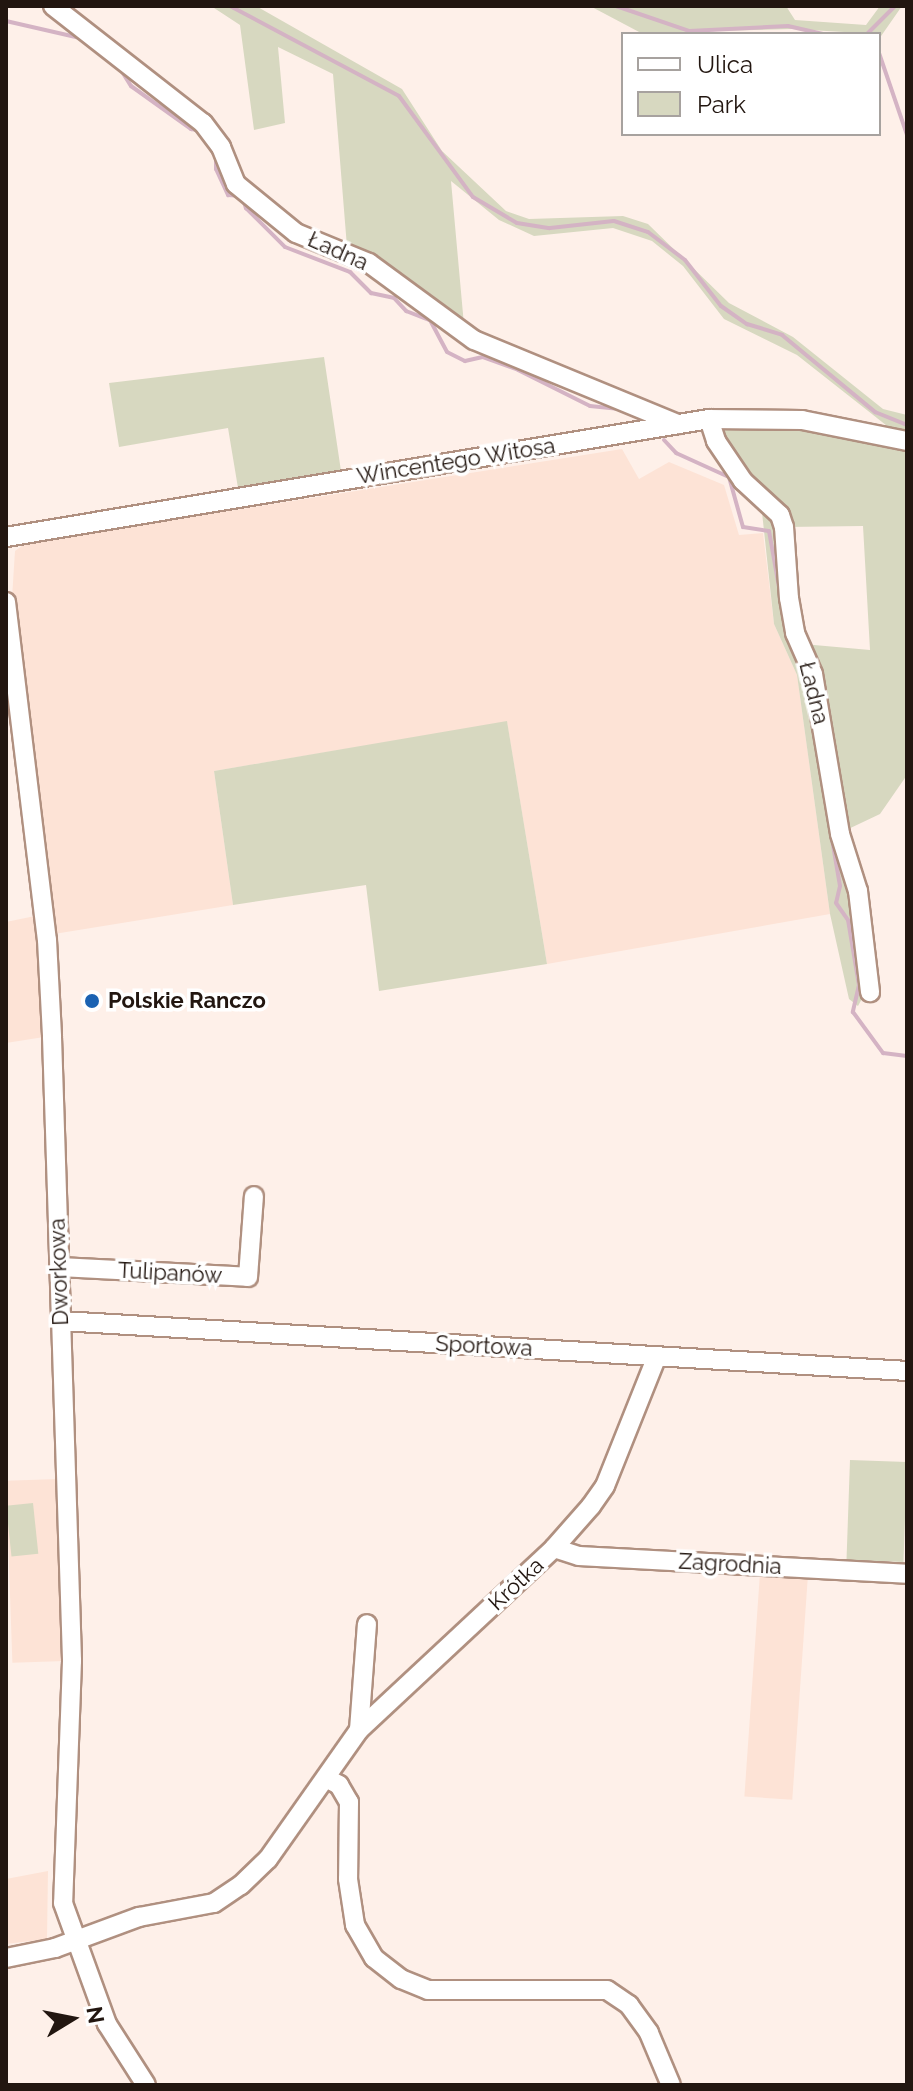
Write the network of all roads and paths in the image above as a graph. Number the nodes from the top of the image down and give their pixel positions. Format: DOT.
graph roads {
  1 [pos="53,6"];
  2 [pos="709,419"];
  3 [pos="678,424"];
  4 [pos="907,441"];
  5 [pos="6,537"];
  6 [pos="6,602"];
  7 [pos="870,992"];
  8 [pos="254,1196"];
  9 [pos="59,1267"];
  10 [pos="61,1321"];
  11 [pos="657,1356"];
  12 [pos="907,1371"];
  13 [pos="554,1548"];
  14 [pos="907,1574"];
  15 [pos="367,1624"];
  16 [pos="359,1730"];
  17 [pos="326,1778"];
  18 [pos="74,1942"];
  19 [pos="6,1958"];
  20 [pos="146,2085"];
  21 [pos="671,2085"];
  1 -- 3 [label="street, Ładna"];
  2 -- 3 [label="street, Wincentego Witosa"];
  2 -- 4 [label="street, Wincentego Witosa"];
  2 -- 7 [label="street, Ładna"];
  3 -- 5 [label="street, Wincentego Witosa"];
  6 -- 9 [label="street, Dworkowa"];
  8 -- 9 [label="street, Tulipanów"];
  9 -- 10 [label="street, Dworkowa"];
  10 -- 11 [label="street, Sportowa"];
  10 -- 18 [label="street, Dworkowa"];
  11 -- 12 [label="street, Sportowa"];
  11 -- 13 [label="street, Krótka"];
  13 -- 14 [label="street, Zagrodnia"];
  13 -- 16 [label="street, Krótka"];
  15 -- 16 [label="street"];
  16 -- 17 [label="street, Krótka"];
  17 -- 18 [label="street, Krótka"];
  17 -- 21 [label="street"];
  18 -- 19 [label="street, Krótka"];
  18 -- 20 [label="street, Dworkowa"];
}
